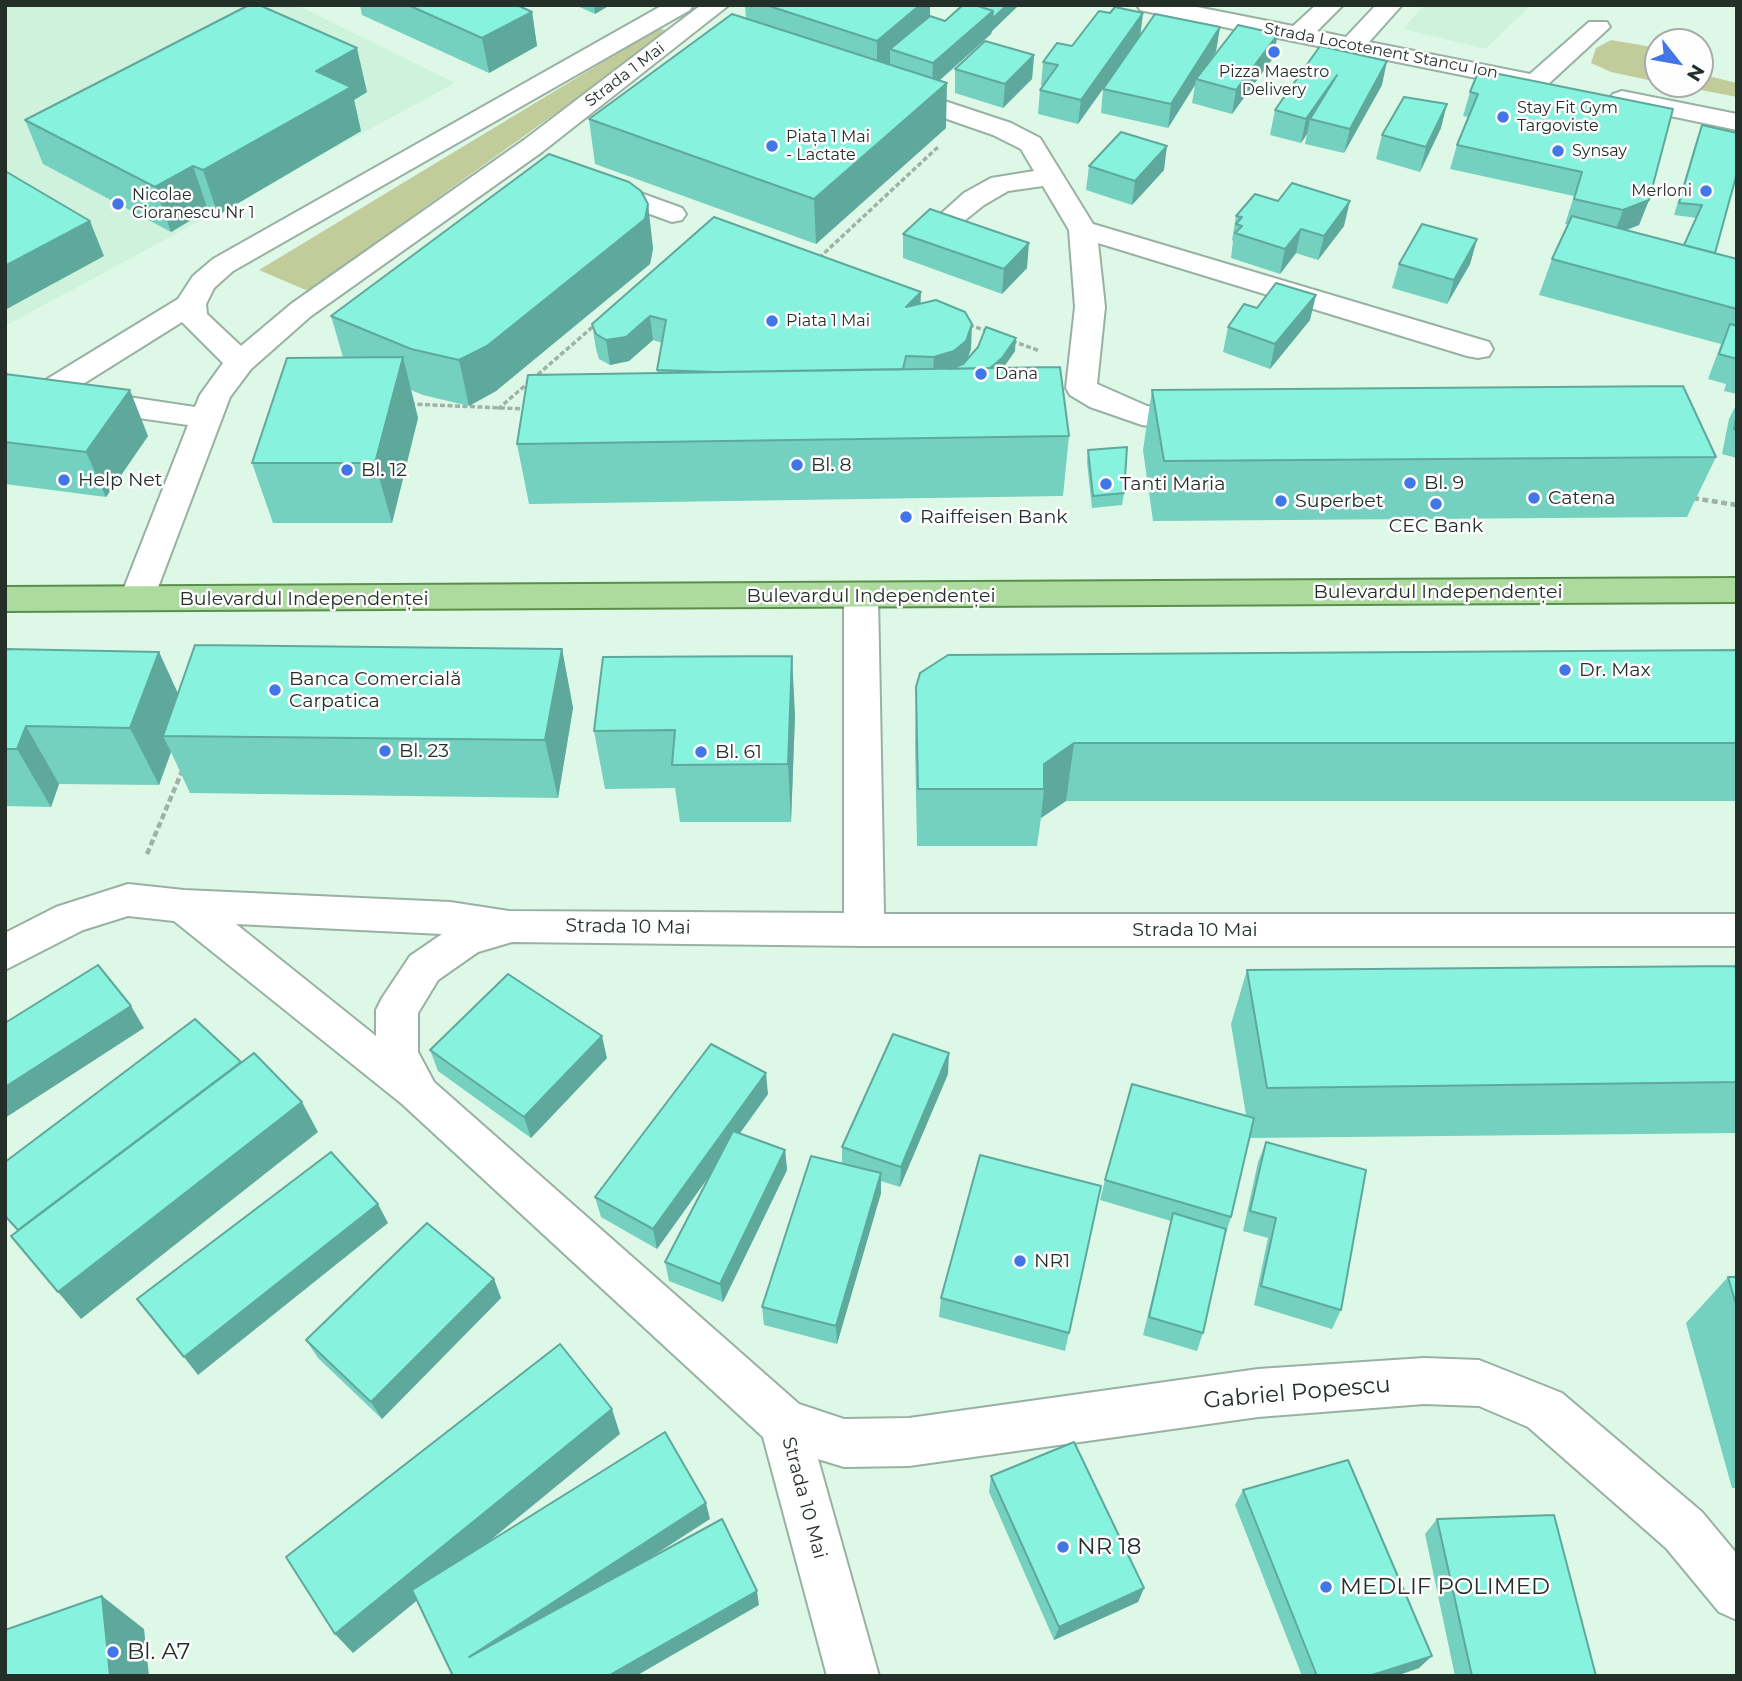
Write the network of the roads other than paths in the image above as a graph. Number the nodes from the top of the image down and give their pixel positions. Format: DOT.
graph roads {
  1 [pos="1149,5"];
  2 [pos="1331,5"];
  3 [pos="1390,5"];
  4 [pos="680,14"];
  5 [pos="718,19"];
  6 [pos="1598,27"];
  7 [pos="1298,35"];
  8 [pos="1352,46"];
  9 [pos="1536,82"];
  10 [pos="877,86"];
  11 [pos="1737,122"];
  12 [pos="569,175"];
  13 [pos="1052,176"];
  14 [pos="672,214"];
  15 [pos="950,219"];
  16 [pos="1083,230"];
  17 [pos="197,293"];
  18 [pos="1478,349"];
  19 [pos="240,362"];
  20 [pos="5,389"];
  21 [pos="47,393"];
  22 [pos="205,418"];
  23 [pos="1224,428"];
  24 [pos="1737,590"];
  25 [pos="861,596"];
  26 [pos="5,598"];
  27 [pos="137,598"];
  28 [pos="184,906"];
  29 [pos="512,926"];
  30 [pos="864,930"];
  31 [pos="1737,930"];
  32 [pos="5,953"];
  33 [pos="419,1095"];
  34 [pos="784,1423"];
  35 [pos="1737,1594"];
  36 [pos="853,1676"];
  1 -- 7 [label="street, Strada Locotenent Stancu Ion"];
  2 -- 7 [label="street"];
  3 -- 8 [label="street"];
  4 -- 5 [label="street"];
  4 -- 17 [label="street"];
  4 -- 19 [label="street, Strada 1 Mai"];
  6 -- 9 [label="street"];
  7 -- 8 [label="street, Strada Locotenent Stancu Ion"];
  8 -- 9 [label="street, Strada Locotenent Stancu Ion"];
  9 -- 11 [label="street, Strada Locotenent Stancu Ion"];
  10 -- 13 [label="street"];
  12 -- 14 [label="street"];
  13 -- 15 [label="street"];
  13 -- 16 [label="street"];
  16 -- 18 [label="street"];
  16 -- 23 [label="street"];
  17 -- 19 [label="street"];
  17 -- 21 [label="street"];
  19 -- 22 [label="street, Strada 1 Mai"];
  20 -- 21 [label="street"];
  21 -- 22 [label="street"];
  22 -- 27 [label="street, Strada 1 Mai"];
  24 -- 25 [label="main road, Bulevardul Independenței"];
  25 -- 27 [label="main road, Bulevardul Independenței"];
  25 -- 30 [label="street"];
  26 -- 27 [label="main road, Bulevardul Independenței"];
  28 -- 29 [label="street"];
  28 -- 32 [label="street"];
  28 -- 33 [label="street"];
  29 -- 30 [label="street, Strada 10 Mai"];
  29 -- 33 [label="street, Strada 10 Mai"];
  30 -- 31 [label="street, Strada 10 Mai"];
  33 -- 34 [label="street, Strada 10 Mai"];
  34 -- 35 [label="street, Gabriel Popescu"];
  34 -- 36 [label="street, Strada 10 Mai"];
}
